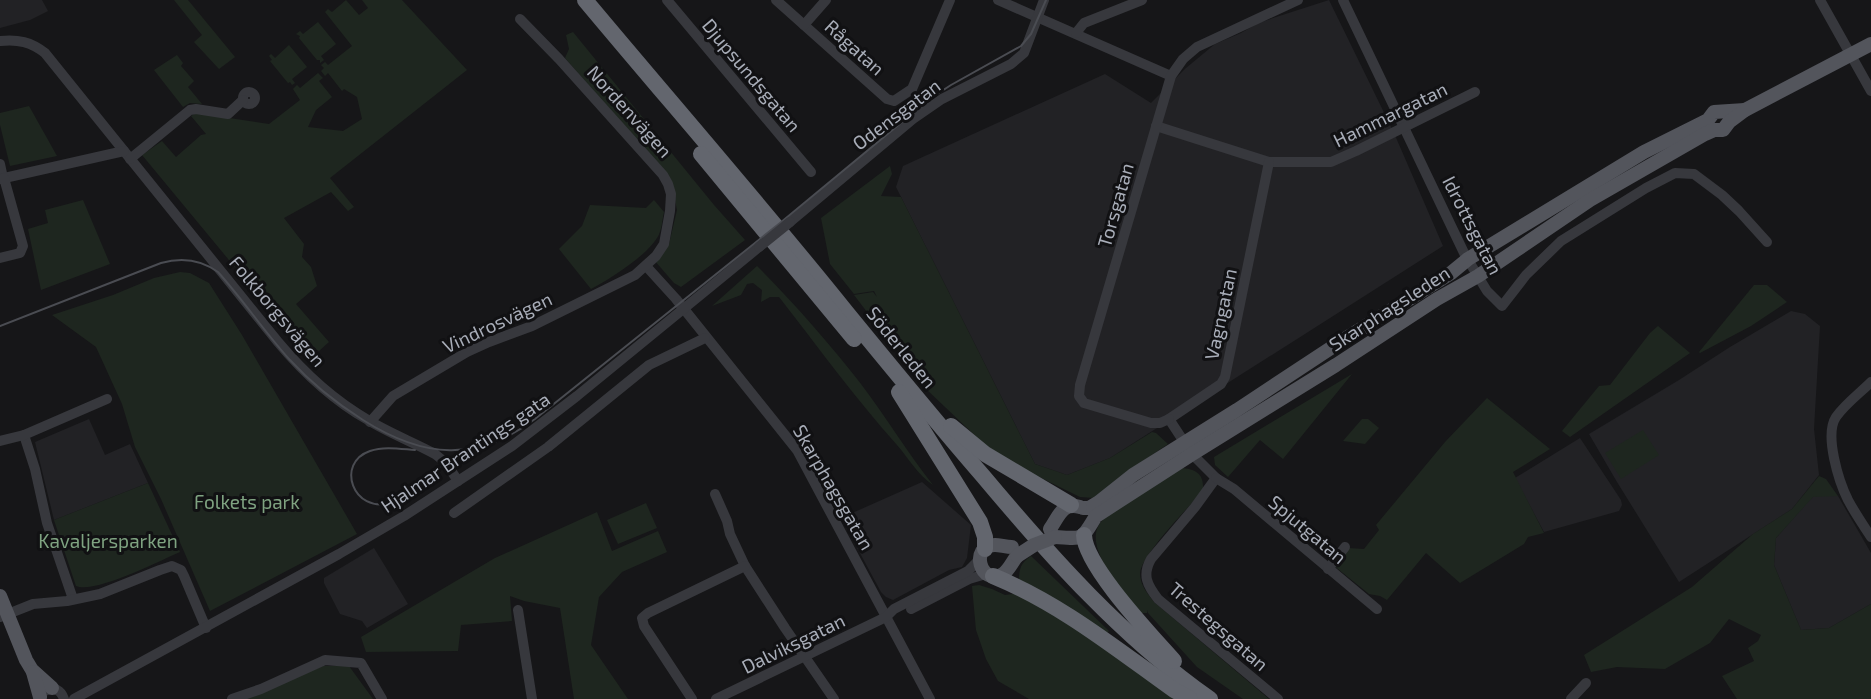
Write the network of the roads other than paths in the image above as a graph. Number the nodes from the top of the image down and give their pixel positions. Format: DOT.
graph roads {
  1 [pos="571,0"];
  2 [pos="585,0"];
  3 [pos="667,0"];
  4 [pos="776,0"];
  5 [pos="826,0"];
  6 [pos="950,0"];
  7 [pos="998,0"];
  8 [pos="1044,0"];
  9 [pos="1142,0"];
  10 [pos="1298,0"];
  11 [pos="1343,0"];
  12 [pos="1820,0"];
  13 [pos="1036,17"];
  14 [pos="520,19"];
  15 [pos="804,25"];
  16 [pos="1076,33"];
  17 [pos="0,41"];
  18 [pos="1871,44"];
  19 [pos="1851,55"];
  20 [pos="1171,76"];
  21 [pos="1871,91"];
  22 [pos="1475,92"];
  23 [pos="243,100"];
  24 [pos="1711,125"];
  25 [pos="1156,126"];
  26 [pos="1405,126"];
  27 [pos="127,155"];
  28 [pos="1269,162"];
  29 [pos="0,164"];
  30 [pos="811,172"];
  31 [pos="2,178"];
  32 [pos="822,195"];
  33 [pos="1767,242"];
  34 [pos="0,258"];
  35 [pos="1468,259"];
  36 [pos="646,265"];
  37 [pos="1478,276"];
  38 [pos="684,309"];
  39 [pos="705,338"];
  40 [pos="1871,382"];
  41 [pos="900,386"];
  42 [pos="107,399"];
  43 [pos="1169,419"];
  44 [pos="370,422"];
  45 [pos="24,435"];
  46 [pos="0,441"];
  47 [pos="1188,448"];
  48 [pos="1216,478"];
  49 [pos="458,481"];
  50 [pos="715,494"];
  51 [pos="1077,507"];
  52 [pos="454,513"];
  53 [pos="1087,530"];
  54 [pos="1057,531"];
  55 [pos="1871,537"];
  56 [pos="1345,547"];
  57 [pos="998,559"];
  58 [pos="746,566"];
  59 [pos="1328,569"];
  60 [pos="0,596"];
  61 [pos="73,599"];
  62 [pos="1377,609"];
  63 [pos="518,610"];
  64 [pos="4,615"];
  65 [pos="886,617"];
  66 [pos="206,628"];
  67 [pos="805,657"];
  68 [pos="1586,683"];
  69 [pos="93,688"];
  70 [pos="51,695"];
  71 [pos="1199,698"];
  72 [pos="74,699"];
  73 [pos="232,699"];
  74 [pos="382,699"];
  75 [pos="532,699"];
  76 [pos="692,699"];
  77 [pos="716,699"];
  78 [pos="834,699"];
  79 [pos="930,699"];
  80 [pos="1279,699"];
  81 [pos="1571,699"];
  1 -- 41 [label="highway, Söderleden"];
  2 -- 41 [label="highway, Söderleden"];
  3 -- 30 [label="street, Djupsundsgatan"];
  4 -- 15 [label="street, Rågatan"];
  5 -- 15 [label="street"];
  6 -- 15 [label="street, Rågatan"];
  7 -- 13 [label="street"];
  8 -- 13 [label="street, Odensgatan"];
  9 -- 16 [label="street"];
  10 -- 20 [label="street, Torsgatan"];
  11 -- 26 [label="street, Idrottsgatan"];
  12 -- 19 [label="street"];
  13 -- 16 [label="street"];
  13 -- 32 [label="street, Odensgatan"];
  14 -- 36 [label="street, Nordenvägen"];
  16 -- 20 [label="street"];
  17 -- 27 [label="street, Folkborgsvägen"];
  18 -- 19 [label="main road"];
  19 -- 21 [label="street"];
  19 -- 24 [label="main road"];
  20 -- 25 [label="street, Torsgatan"];
  22 -- 26 [label="street, Hammargatan"];
  23 -- 27 [label="street"];
  24 -- 35 [label="main road, Skarphagsleden"];
  24 -- 37 [label="main road, Skarphagsleden"];
  25 -- 28 [label="street, Hammargatan"];
  25 -- 43 [label="street, Torsgatan"];
  26 -- 28 [label="street, Hammargatan"];
  26 -- 35 [label="street, Idrottsgatan"];
  27 -- 31 [label="street"];
  27 -- 44 [label="street, Folkborgsvägen"];
  28 -- 43 [label="street, Vagngatan"];
  29 -- 31 [label="street"];
  31 -- 34 [label="street"];
  32 -- 38 [label="street, Hjalmar Brantings gata, bridge"];
  33 -- 37 [label="street, Idrottsgatan"];
  35 -- 37 [label="street, Idrottsgatan"];
  35 -- 47 [label="main road, Skarphagsleden"];
  36 -- 38 [label="street"];
  36 -- 44 [label="street, Vindrosvägen"];
  37 -- 47 [label="main road, Skarphagsleden"];
  38 -- 39 [label="street, Skarphagsgatan"];
  38 -- 49 [label="street, Hjalmar Brantings gata"];
  39 -- 52 [label="street"];
  39 -- 65 [label="street, Skarphagsgatan"];
  40 -- 55 [label="street"];
  41 -- 51 [label="highway"];
  41 -- 57 [label="highway"];
  41 -- 71 [label="highway, Söderleden"];
  42 -- 45 [label="street"];
  43 -- 47 [label="street"];
  44 -- 49 [label="street, Folkborgsvägen"];
  45 -- 46 [label="street"];
  45 -- 61 [label="street"];
  47 -- 48 [label="street"];
  47 -- 51 [label="main road, Skarphagsleden"];
  47 -- 53 [label="main road, Skarphagsleden"];
  48 -- 59 [label="street, Spjutgatan"];
  48 -- 80 [label="street, Trestegsgatan"];
  49 -- 66 [label="street, Hjalmar Brantings gata"];
  50 -- 58 [label="street"];
  51 -- 53 [label="main road"];
  51 -- 54 [label="main road"];
  53 -- 54 [label="main road"];
  53 -- 71 [label="highway"];
  54 -- 57 [label="main road"];
  56 -- 59 [label="street"];
  57 -- 65 [label="street, Dalviksgatan"];
  57 -- 71 [label="highway"];
  58 -- 67 [label="street"];
  58 -- 76 [label="street"];
  59 -- 62 [label="street, Spjutgatan"];
  60 -- 64 [label="main road"];
  61 -- 64 [label="street"];
  61 -- 66 [label="street"];
  63 -- 75 [label="street"];
  64 -- 70 [label="main road"];
  65 -- 67 [label="street, Dalviksgatan"];
  65 -- 79 [label="street, Skarphagsgatan"];
  66 -- 69 [label="street, Hjalmar Brantings gata"];
  67 -- 77 [label="street, Dalviksgatan"];
  67 -- 78 [label="street"];
  68 -- 81 [label="street"];
  69 -- 70 [label="street, Hjalmar Brantings gata"];
  69 -- 72 [label="street, Hjalmar Brantings gata"];
  73 -- 74 [label="street"];
}
